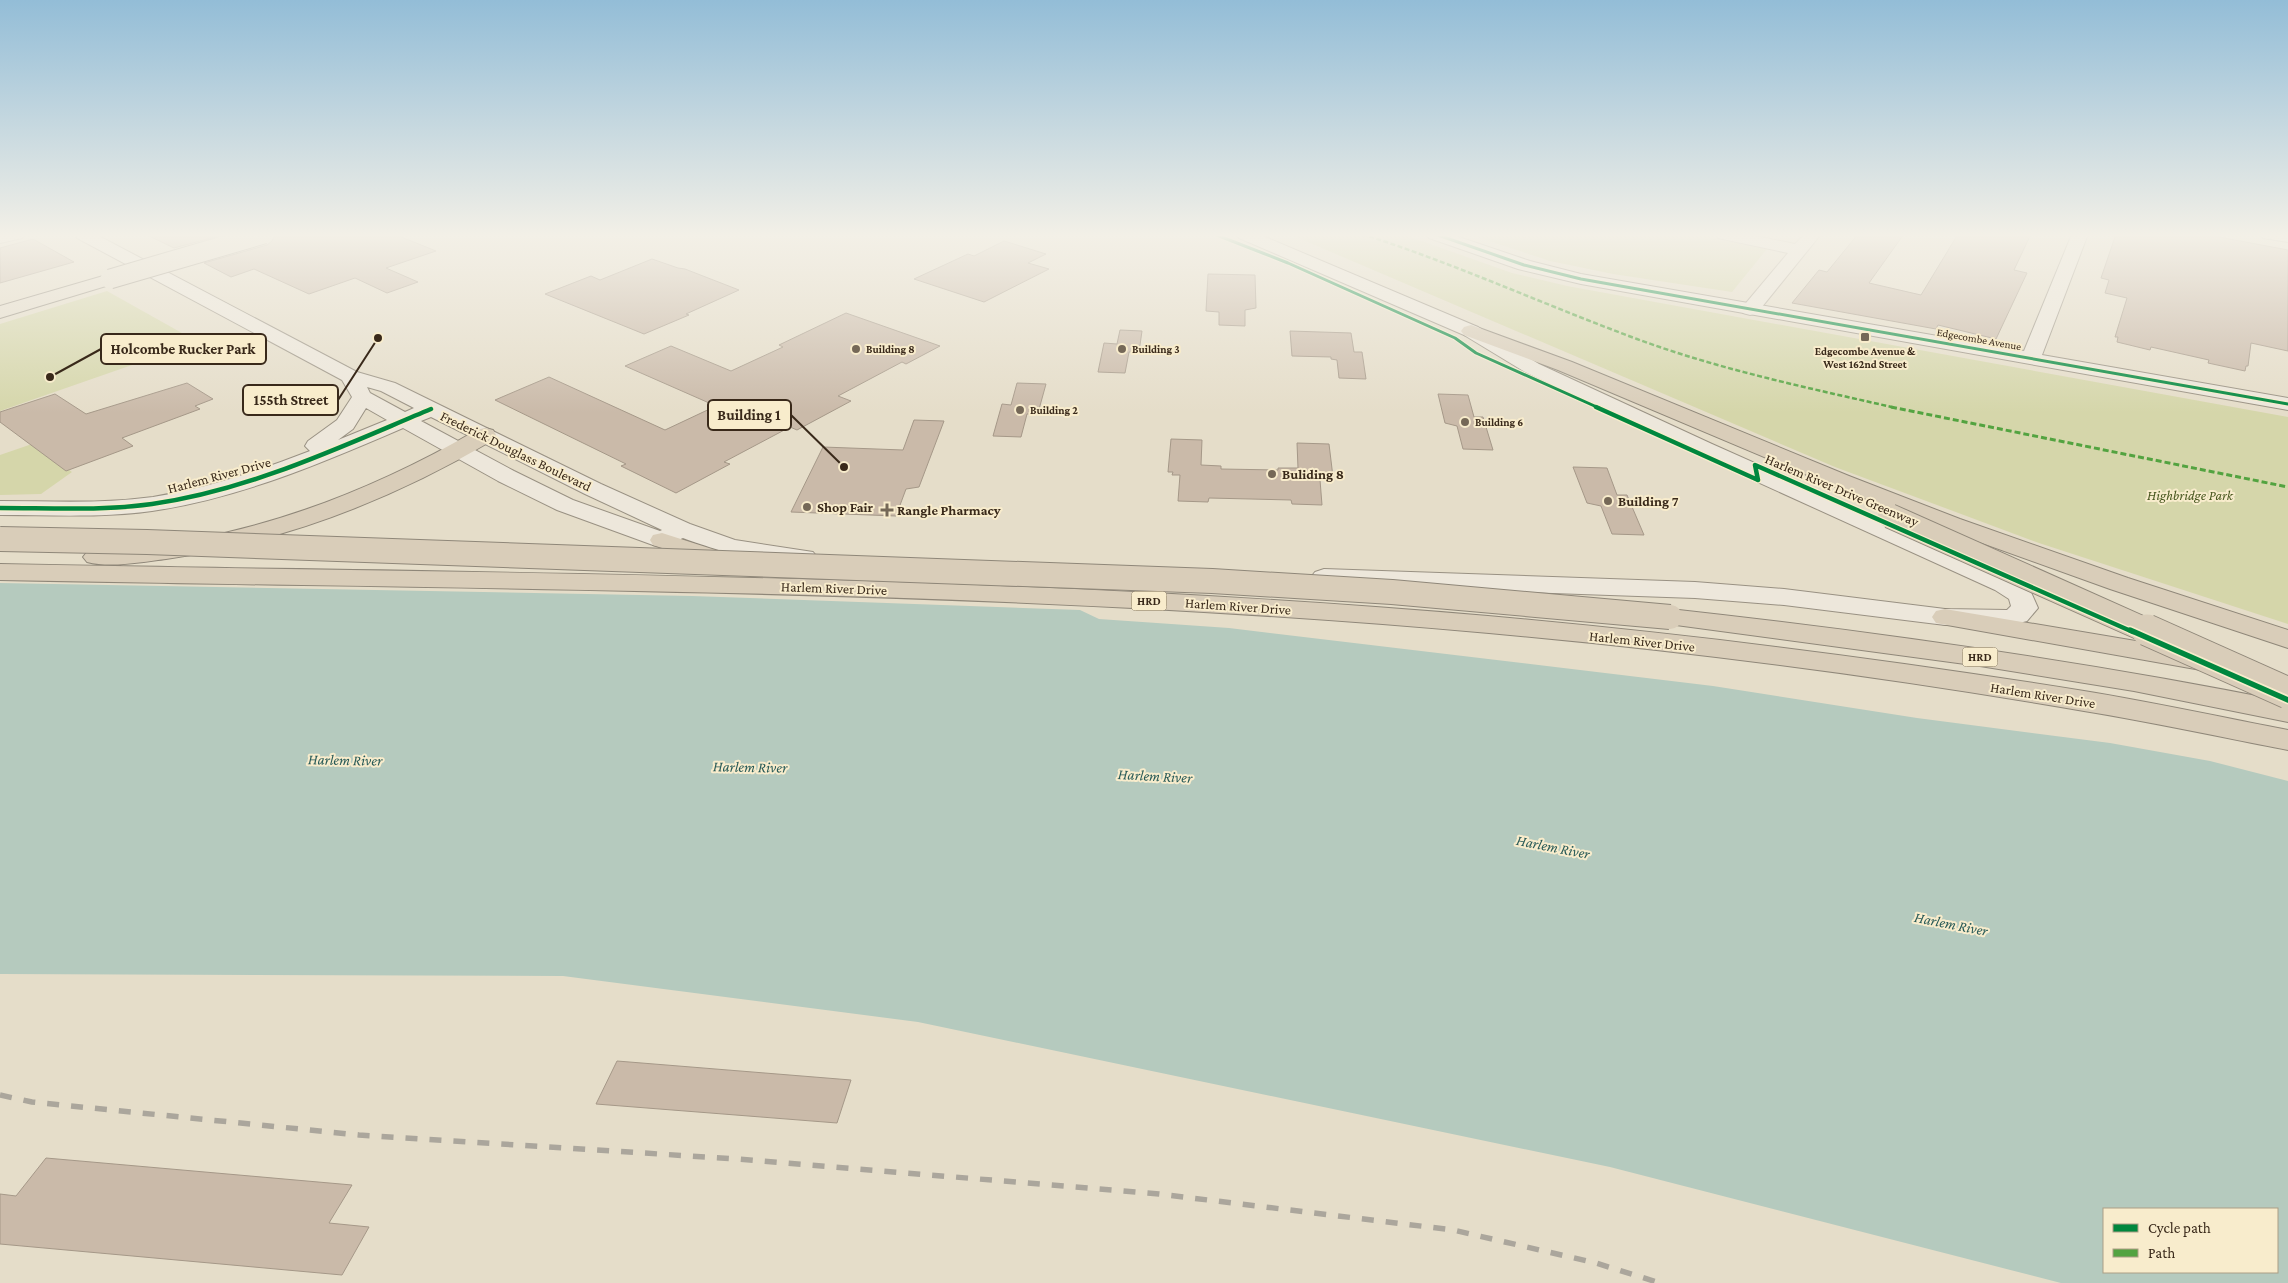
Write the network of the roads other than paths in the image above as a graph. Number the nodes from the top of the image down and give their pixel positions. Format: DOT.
graph roads {
  1 [pos="63,294"];
  2 [pos="64,294"];
  3 [pos="197,294"];
  4 [pos="1384,294"];
  5 [pos="1665,294"];
  6 [pos="1762,294"];
  7 [pos="2056,294"];
  8 [pos="1750,309"];
  9 [pos="0,313"];
  10 [pos="1471,331"];
  11 [pos="2031,358"];
  12 [pos="350,376"];
  13 [pos="362,397"];
  14 [pos="2288,404"];
  15 [pos="431,409"];
  16 [pos="403,420"];
  17 [pos="485,435"];
  18 [pos="459,451"];
  19 [pos="536,462"];
  20 [pos="506,476"];
  21 [pos="256,478"];
  22 [pos="608,496"];
  23 [pos="0,508"];
  24 [pos="582,511"];
  25 [pos="671,534"];
  26 [pos="0,539"];
  27 [pos="0,562"];
  28 [pos="0,572"];
  29 [pos="817,587"];
  30 [pos="1945,617"];
  31 [pos="2288,639"];
  32 [pos="2288,678"];
  33 [pos="2288,693"];
  34 [pos="2288,712"];
  35 [pos="2288,740"];
  1 -- 9 [label="main road"];
  2 -- 9 [label="main road, bridge"];
  3 -- 12 [label="main road, Frederick Douglass Boulevard"];
  4 -- 10 [label="main road"];
  5 -- 8 [label="main road, Edgecombe Avenue"];
  6 -- 8 [label="main road"];
  7 -- 11 [label="main road"];
  8 -- 11 [label="main road, Edgecombe Avenue"];
  10 -- 30 [label="main road, Harlem River Drive"];
  10 -- 31 [label="highway"];
  10 -- 33 [label="highway, bridge"];
  11 -- 14 [label="main road, Edgecombe Avenue"];
  12 -- 13 [label="main road"];
  12 -- 15 [label="main road, Frederick Douglass Boulevard"];
  13 -- 16 [label="main road, Frederick Douglass Boulevard"];
  13 -- 21 [label="main road"];
  15 -- 16 [label="main road, Harlem River Drive"];
  15 -- 17 [label="main road, Frederick Douglass Boulevard"];
  16 -- 18 [label="main road, Frederick Douglass Boulevard"];
  16 -- 21 [label="main road, Harlem River Drive"];
  17 -- 18 [label="highway"];
  17 -- 19 [label="main road, Frederick Douglass Boulevard"];
  18 -- 20 [label="main road, Frederick Douglass Boulevard"];
  18 -- 27 [label="highway"];
  19 -- 20 [label="main road"];
  19 -- 22 [label="main road, Frederick Douglass Boulevard"];
  20 -- 24 [label="main road, Frederick Douglass Boulevard"];
  21 -- 23 [label="main road, Harlem River Drive"];
  22 -- 24 [label="main road"];
  22 -- 25 [label="main road, Frederick Douglass Boulevard"];
  24 -- 25 [label="main road, Frederick Douglass Boulevard"];
  25 -- 29 [label="highway"];
  25 -- 30 [label="main road, Harlem River Drive"];
  26 -- 34 [label="highway, Harlem River Drive / HRD, bridge"];
  28 -- 29 [label="highway, Harlem River Drive / HRD"];
  29 -- 35 [label="highway, Harlem River Drive / HRD"];
  30 -- 32 [label="highway"];
}
